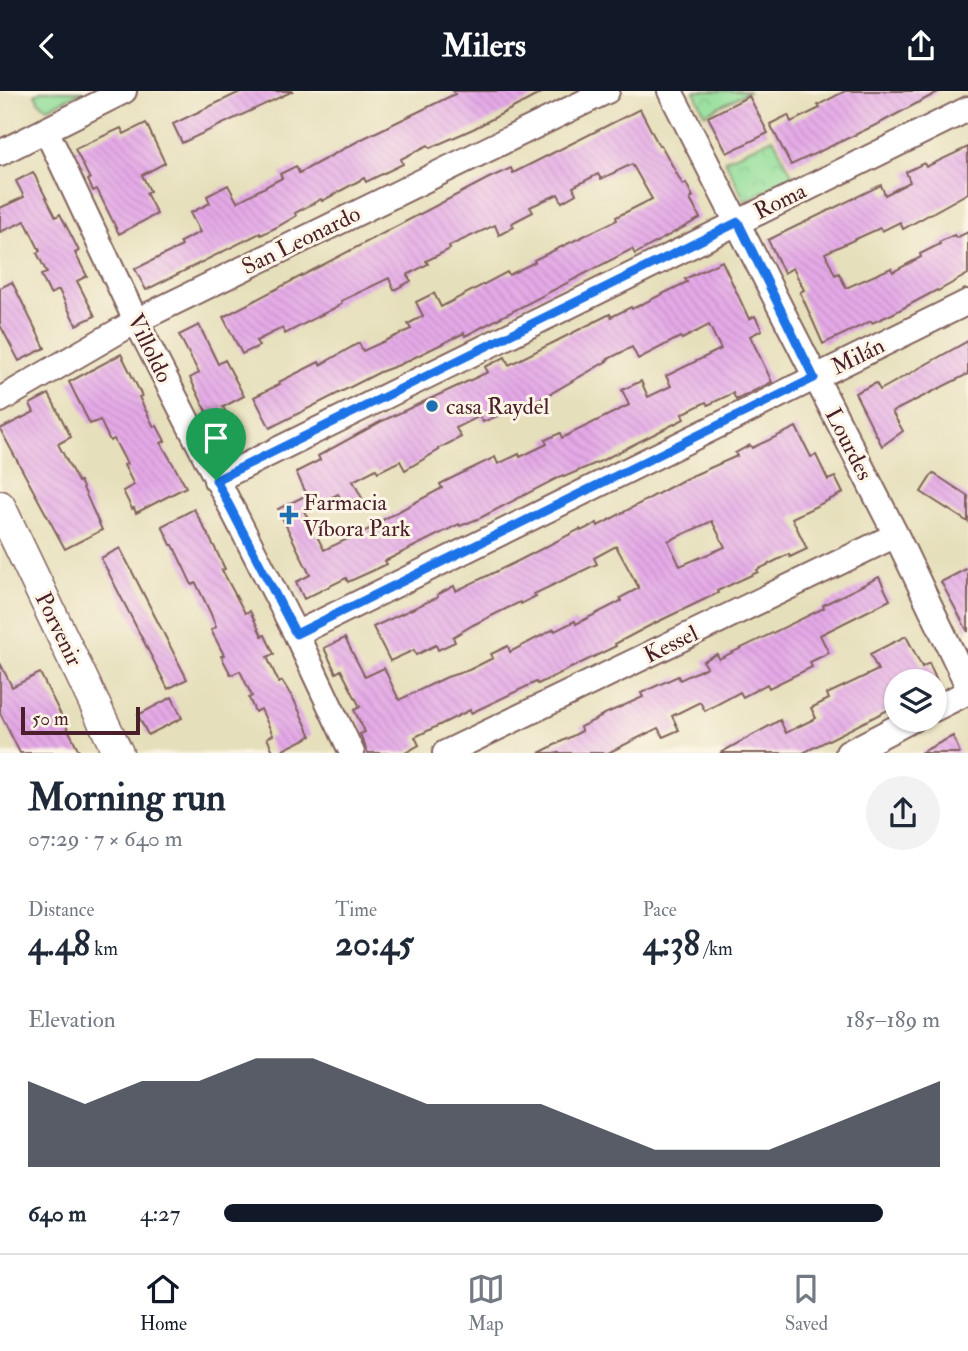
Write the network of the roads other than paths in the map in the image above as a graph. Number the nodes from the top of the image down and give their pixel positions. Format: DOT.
graph roads {
  1 [pos="124,91"];
  2 [pos="607,91"];
  3 [pos="670,91"];
  4 [pos="968,109"];
  5 [pos="46,130"];
  6 [pos="0,153"];
  7 [pos="738,222"];
  8 [pos="968,302"];
  9 [pos="136,320"];
  10 [pos="814,378"];
  11 [pos="0,400"];
  12 [pos="216,480"];
  13 [pos="0,506"];
  14 [pos="896,535"];
  15 [pos="296,634"];
  16 [pos="968,686"];
  17 [pos="968,692"];
  18 [pos="947,702"];
  19 [pos="888,732"];
  20 [pos="118,753"];
  21 [pos="352,753"];
  22 [pos="446,753"];
  23 [pos="848,753"];
  1 -- 5 [label="street"];
  2 -- 9 [label="street, San Leonardo"];
  3 -- 7 [label="street, Lourdes"];
  4 -- 7 [label="street, Roma"];
  5 -- 6 [label="street"];
  5 -- 9 [label="street, Villoldo"];
  7 -- 10 [label="street, Lourdes"];
  7 -- 12 [label="street, Roma"];
  8 -- 10 [label="street, Milán"];
  9 -- 11 [label="street, San Leonardo"];
  9 -- 12 [label="street, Villoldo"];
  10 -- 14 [label="street, Lourdes"];
  10 -- 15 [label="street, Milán"];
  12 -- 15 [label="street, Villoldo"];
  13 -- 20 [label="main road, Porvenir"];
  14 -- 16 [label="street, Lourdes"];
  14 -- 22 [label="street, Kessel"];
  15 -- 21 [label="street, Villoldo"];
  17 -- 18 [label="street"];
  19 -- 23 [label="street"];
}
